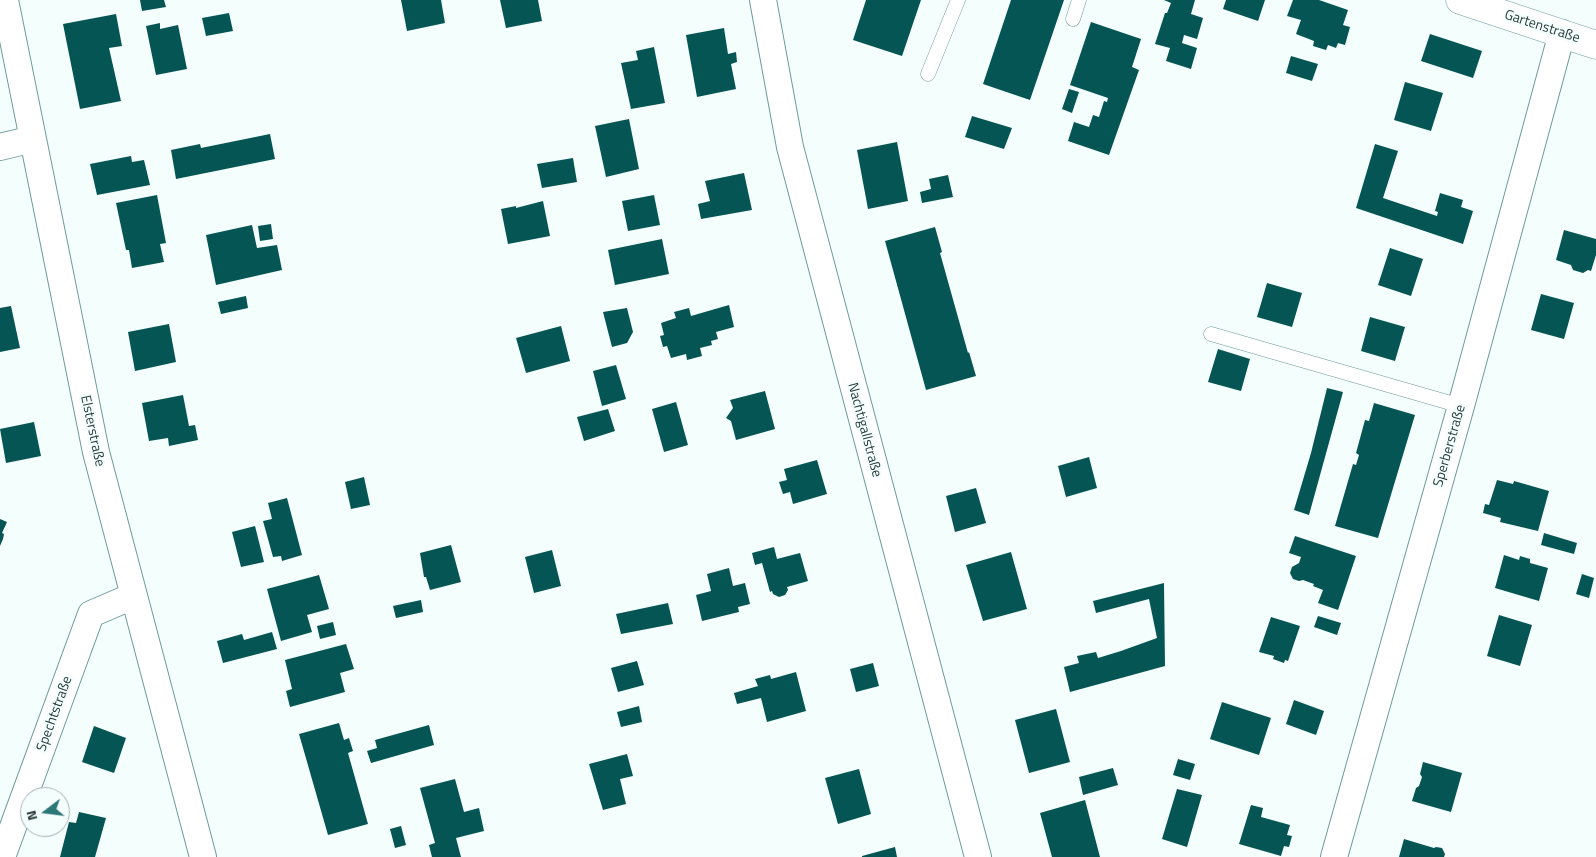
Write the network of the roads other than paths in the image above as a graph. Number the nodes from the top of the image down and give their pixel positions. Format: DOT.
graph roads {
  1 [pos="5,0"];
  2 [pos="763,0"];
  3 [pos="958,0"];
  4 [pos="1079,0"];
  5 [pos="1460,0"];
  6 [pos="1073,19"];
  7 [pos="1562,33"];
  8 [pos="1596,45"];
  9 [pos="928,74"];
  10 [pos="33,139"];
  11 [pos="0,146"];
  12 [pos="1211,334"];
  13 [pos="1462,406"];
  14 [pos="133,596"];
  15 [pos="2,857"];
  16 [pos="203,857"];
  17 [pos="978,857"];
  18 [pos="1334,857"];
  1 -- 10 [label="street, Elsterstraße"];
  2 -- 17 [label="street, Nachtigallstraße"];
  3 -- 9 [label="lane"];
  4 -- 6 [label="lane"];
  5 -- 7 [label="street, Gartenstraße"];
  7 -- 8 [label="street, Gartenstraße"];
  7 -- 13 [label="street, Sperberstraße"];
  10 -- 11 [label="street"];
  10 -- 14 [label="street, Elsterstraße"];
  12 -- 13 [label="lane"];
  13 -- 18 [label="street, Sperberstraße"];
  14 -- 15 [label="street, Spechtstraße"];
  14 -- 16 [label="street, Elsterstraße"];
}
